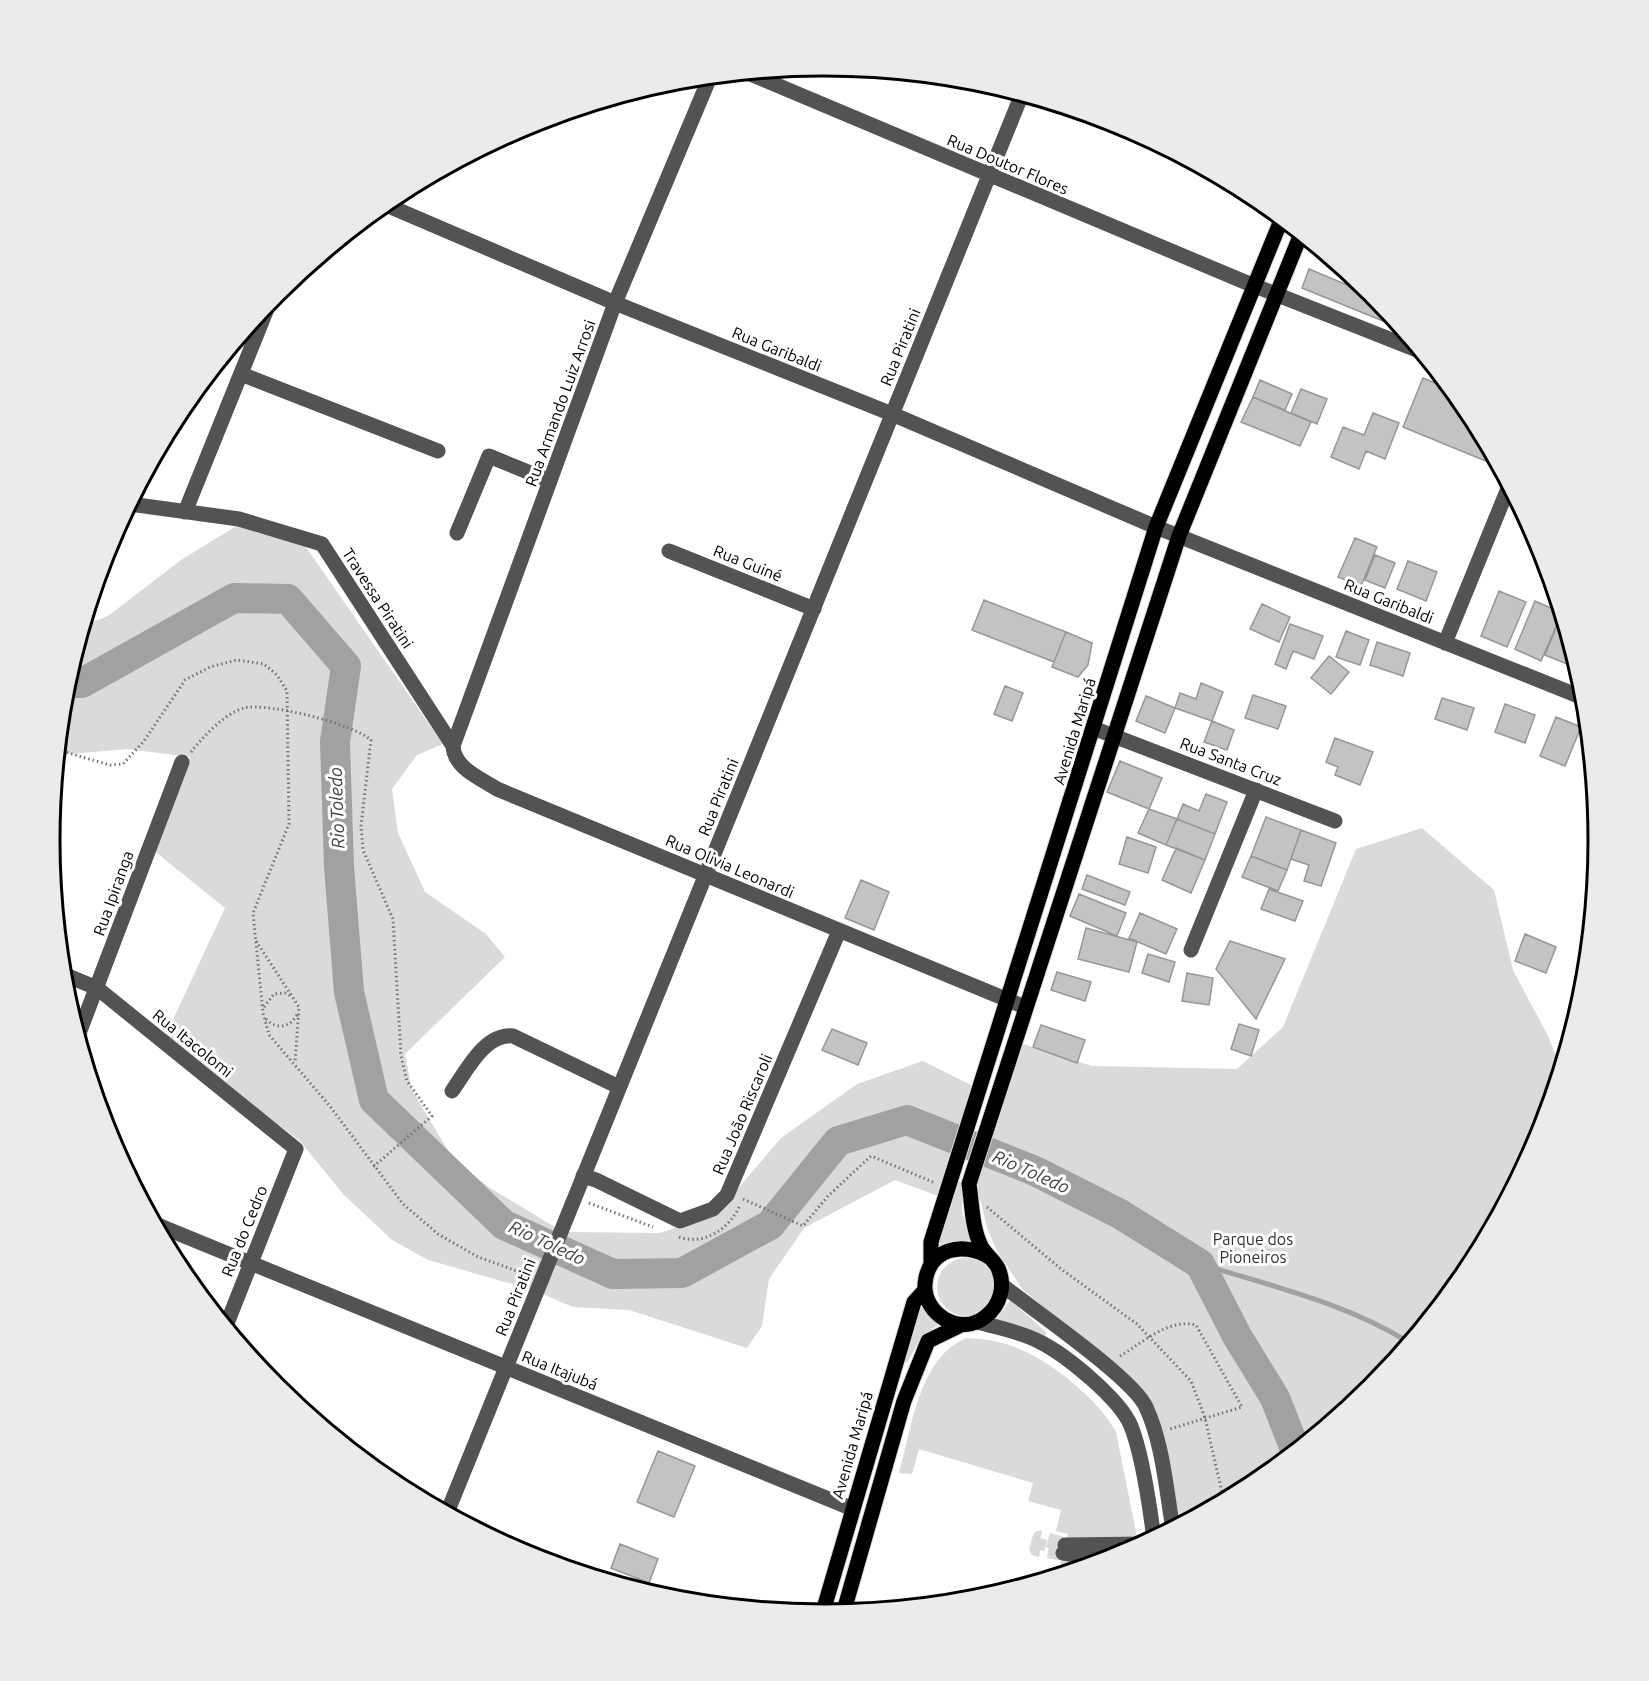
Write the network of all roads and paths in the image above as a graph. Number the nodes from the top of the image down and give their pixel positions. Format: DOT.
graph roads {
  1 [pos="762,79"];
  2 [pos="706,86"];
  3 [pos="1019,101"];
  4 [pos="989,176"];
  5 [pos="395,209"];
  6 [pos="1279,226"];
  7 [pos="1298,241"];
  8 [pos="1254,286"];
  9 [pos="1277,295"];
  10 [pos="615,303"];
  11 [pos="261,325"];
  12 [pos="1407,346"];
  13 [pos="241,374"];
  14 [pos="892,414"];
  15 [pos="438,451"];
  16 [pos="550,481"];
  17 [pos="1506,494"];
  18 [pos="138,505"];
  19 [pos="185,512"];
  20 [pos="1156,527"];
  21 [pos="457,533"];
  22 [pos="1179,537"];
  23 [pos="669,551"];
  24 [pos="814,609"];
  25 [pos="1445,643"];
  26 [pos="1575,694"];
  27 [pos="287,713"];
  28 [pos="1093,728"];
  29 [pos="1114,735"];
  30 [pos="453,746"];
  31 [pos="66,752"];
  32 [pos="182,762"];
  33 [pos="1256,790"];
  34 [pos="1335,821"];
  35 [pos="705,875"];
  36 [pos="839,931"];
  37 [pos="255,940"];
  38 [pos="1191,950"];
  39 [pos="73,978"];
  40 [pos="97,988"];
  41 [pos="295,1000"];
  42 [pos="1008,1000"];
  43 [pos="1026,1006"];
  44 [pos="299,1011"];
  45 [pos="263,1014"];
  46 [pos="83,1024"];
  47 [pos="295,1064"];
  48 [pos="619,1087"];
  49 [pos="452,1091"];
  50 [pos="296,1149"];
  51 [pos="373,1167"];
  52 [pos="583,1176"];
  53 [pos="950,1181"];
  54 [pos="970,1191"];
  55 [pos="744,1198"];
  56 [pos="165,1228"];
  57 [pos="989,1257"];
  58 [pos="251,1263"];
  59 [pos="931,1264"];
  60 [pos="539,1285"];
  61 [pos="1002,1285"];
  62 [pos="925,1290"];
  63 [pos="229,1319"];
  64 [pos="978,1322"];
  65 [pos="962,1325"];
  66 [pos="1151,1337"];
  67 [pos="1104,1365"];
  68 [pos="506,1367"];
  69 [pos="1205,1418"];
  70 [pos="1154,1434"];
  71 [pos="1222,1493"];
  72 [pos="449,1507"];
  73 [pos="853,1509"];
  74 [pos="1172,1521"];
  75 [pos="1153,1530"];
  76 [pos="1120,1546"];
  77 [pos="1092,1556"];
  78 [pos="846,1604"];
  79 [pos="825,1605"];
  1 -- 4 [label="street, Rua Doutor Flores"];
  2 -- 10 [label="street, Rua Armando Luiz Arrosi"];
  3 -- 4 [label="street, Rua Piratini"];
  4 -- 8 [label="street, Rua Doutor Flores"];
  4 -- 14 [label="street, Rua Piratini"];
  5 -- 10 [label="street, Rua Garibaldi"];
  6 -- 8 [label="main road, Avenida Maripá"];
  7 -- 9 [label="main road"];
  8 -- 9 [label="street, Rua Doutor Flores"];
  8 -- 20 [label="main road, Avenida Maripá"];
  9 -- 12 [label="street"];
  9 -- 22 [label="main road"];
  10 -- 14 [label="street, Rua Garibaldi"];
  10 -- 16 [label="street, Rua Armando Luiz Arrosi"];
  11 -- 13 [label="street"];
  13 -- 15 [label="street"];
  13 -- 19 [label="street"];
  14 -- 20 [label="street, Rua Garibaldi"];
  14 -- 24 [label="street, Rua Piratini"];
  16 -- 21 [label="street"];
  16 -- 30 [label="street, Rua Armando Luiz Arrosi"];
  17 -- 25 [label="street"];
  18 -- 19 [label="street, Travessa Piratini"];
  19 -- 30 [label="street, Travessa Piratini"];
  20 -- 22 [label="street, Rua Garibaldi"];
  20 -- 28 [label="main road, Avenida Maripá"];
  22 -- 25 [label="street, Rua Garibaldi"];
  22 -- 29 [label="main road"];
  23 -- 24 [label="street, Rua Guiné"];
  24 -- 35 [label="street, Rua Piratini"];
  25 -- 26 [label="street, Rua Garibaldi"];
  27 -- 31 [label="path"];
  27 -- 32 [label="path"];
  27 -- 37 [label="path"];
  27 -- 51 [label="path"];
  28 -- 29 [label="street, Rua Santa Cruz"];
  28 -- 42 [label="main road, Avenida Maripá"];
  29 -- 33 [label="street, Rua Santa Cruz"];
  29 -- 43 [label="main road"];
  30 -- 35 [label="street, Rua Olivia Leonardi"];
  32 -- 40 [label="street, Rua Ipiranga"];
  33 -- 34 [label="street, Rua Santa Cruz"];
  33 -- 38 [label="street"];
  35 -- 36 [label="street, Rua Olivia Leonardi"];
  35 -- 48 [label="street, Rua Piratini"];
  36 -- 42 [label="street, Rua Olivia Leonardi"];
  36 -- 52 [label="street, Rua João Riscaroli"];
  37 -- 41 [label="path"];
  37 -- 45 [label="path"];
  39 -- 40 [label="street, Rua Itacolomi"];
  40 -- 46 [label="street, Rua Ipiranga"];
  40 -- 50 [label="street, Rua Itacolomi"];
  41 -- 44 [label="path"];
  41 -- 45 [label="path"];
  42 -- 43 [label="street, Rua Olivia Leonardi"];
  42 -- 53 [label="main road, Avenida Maripá"];
  43 -- 54 [label="main road"];
  44 -- 45 [label="path"];
  44 -- 47 [label="path"];
  45 -- 47 [label="path"];
  47 -- 51 [label="path"];
  48 -- 49 [label="street"];
  48 -- 52 [label="street, Rua Piratini"];
  50 -- 58 [label="street, Rua do Cedro"];
  51 -- 60 [label="path"];
  52 -- 60 [label="street, Rua Piratini"];
  53 -- 55 [label="path"];
  53 -- 59 [label="main road, Avenida Maripá"];
  54 -- 57 [label="main road"];
  54 -- 66 [label="path"];
  56 -- 58 [label="street, Rua Itajubá"];
  57 -- 59 [label="main road"];
  57 -- 61 [label="main road"];
  58 -- 63 [label="street, Rua do Cedro"];
  58 -- 68 [label="street, Rua Itajubá"];
  59 -- 62 [label="main road"];
  60 -- 68 [label="street, Rua Piratini"];
  61 -- 64 [label="main road"];
  61 -- 67 [label="street"];
  62 -- 65 [label="main road"];
  62 -- 73 [label="main road, Avenida Maripá"];
  64 -- 65 [label="main road"];
  64 -- 75 [label="street"];
  65 -- 78 [label="main road"];
  66 -- 67 [label="path"];
  66 -- 69 [label="path"];
  66 -- 69 [label="path"];
  67 -- 70 [label="street"];
  68 -- 72 [label="street, Rua Piratini"];
  68 -- 73 [label="street, Rua Itajubá"];
  69 -- 70 [label="path"];
  69 -- 71 [label="path"];
  70 -- 74 [label="street"];
  73 -- 79 [label="main road, Avenida Maripá"];
  76 -- 77 [label="street"];
}
